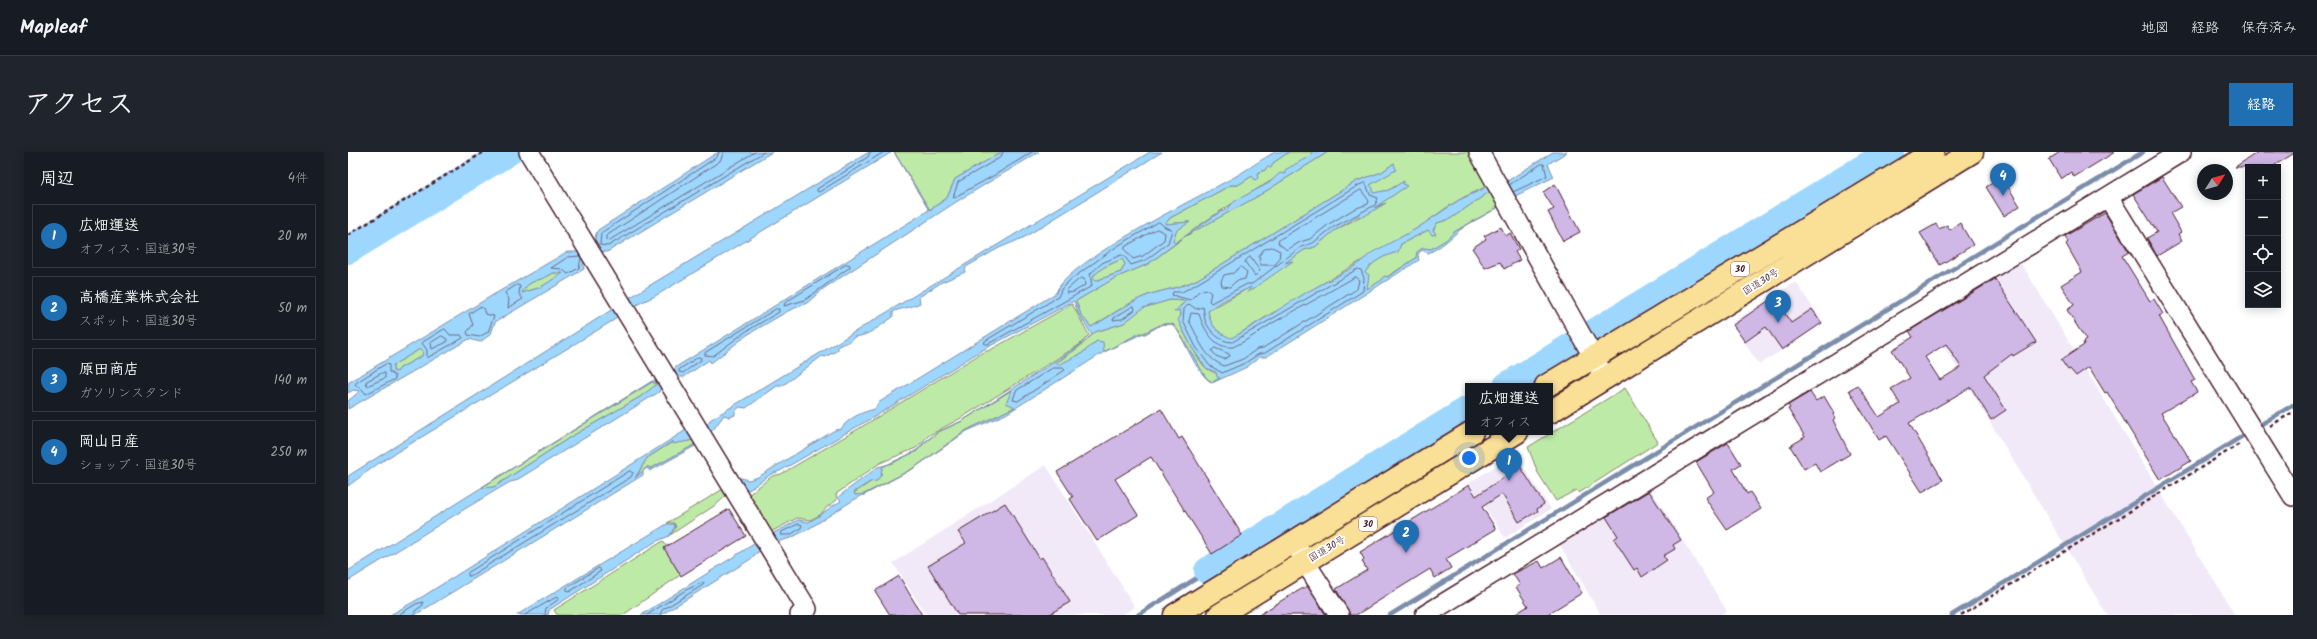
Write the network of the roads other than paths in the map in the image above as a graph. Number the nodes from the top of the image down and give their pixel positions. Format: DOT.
graph roads {
  1 [pos="529,152"];
  2 [pos="1479,152"];
  3 [pos="1933,152"];
  4 [pos="1972,152"];
  5 [pos="2181,152"];
  6 [pos="2108,197"];
  7 [pos="1591,352"];
  8 [pos="1605,378"];
  9 [pos="1550,383"];
  10 [pos="1553,410"];
  11 [pos="1467,435"];
  12 [pos="1513,435"];
  13 [pos="2293,496"];
  14 [pos="1294,541"];
  15 [pos="1305,562"];
  16 [pos="806,613"];
  17 [pos="1175,615"];
  18 [pos="1219,615"];
  19 [pos="1339,615"];
  20 [pos="1425,615"];
  1 -- 16 [label="street"];
  2 -- 7 [label="street"];
  3 -- 7 [label="highway, 30"];
  4 -- 8 [label="highway, 国道30号 / 30"];
  5 -- 6 [label="street"];
  6 -- 13 [label="street"];
  6 -- 20 [label="street"];
  7 -- 8 [label="street"];
  7 -- 9 [label="highway, 30"];
  8 -- 10 [label="highway, 国道30号 / 30"];
  11 -- 14 [label="highway, 30"];
  12 -- 15 [label="highway, 国道30号 / 30"];
  14 -- 15 [label="street"];
  14 -- 17 [label="highway, 30"];
  15 -- 18 [label="highway, 国道30号 / 30"];
  15 -- 19 [label="street"];
}
